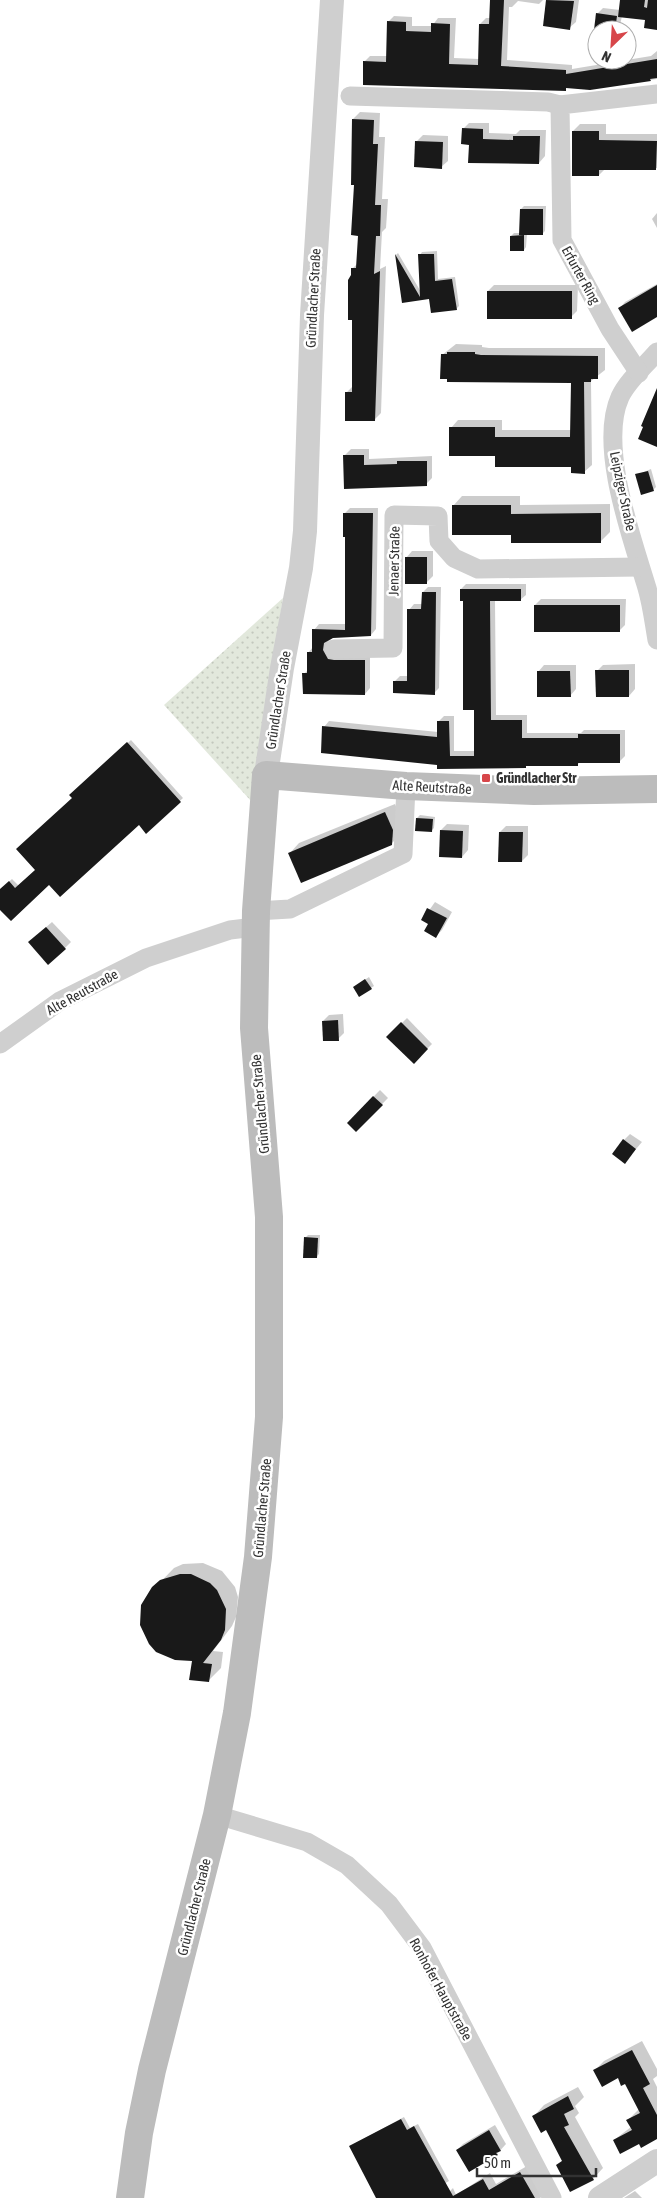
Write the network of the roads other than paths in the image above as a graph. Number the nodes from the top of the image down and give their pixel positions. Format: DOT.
graph roads {
  1 [pos="332,0"];
  2 [pos="657,94"];
  3 [pos="350,96"];
  4 [pos="560,105"];
  5 [pos="657,352"];
  6 [pos="639,372"];
  7 [pos="640,567"];
  8 [pos="657,640"];
  9 [pos="334,648"];
  10 [pos="266,774"];
  11 [pos="406,786"];
  12 [pos="657,789"];
  13 [pos="256,919"];
  14 [pos="0,1044"];
  15 [pos="217,1815"];
  16 [pos="657,2161"];
  17 [pos="130,2198"];
  18 [pos="552,2198"];
  19 [pos="600,2198"];
  1 -- 10 [label="street, Gründlacher Straße"];
  2 -- 4 [label="street"];
  3 -- 4 [label="street"];
  4 -- 6 [label="street, Erfurter Ring"];
  5 -- 6 [label="street, Leipziger Straße"];
  6 -- 7 [label="street, Leipziger Straße"];
  7 -- 8 [label="street, Leipziger Straße"];
  7 -- 9 [label="street, Jenaer Straße"];
  10 -- 11 [label="main road, Alte Reutstraße"];
  10 -- 13 [label="main road, Gründlacher Straße"];
  11 -- 12 [label="main road, Alte Reutstraße"];
  11 -- 13 [label="street, Alte Reutstraße"];
  13 -- 14 [label="street, Alte Reutstraße"];
  13 -- 15 [label="main road, Gründlacher Straße"];
  15 -- 17 [label="main road, Gründlacher Straße"];
  15 -- 18 [label="street, Ronhofer Hauptstraße"];
  16 -- 19 [label="street"];
}
